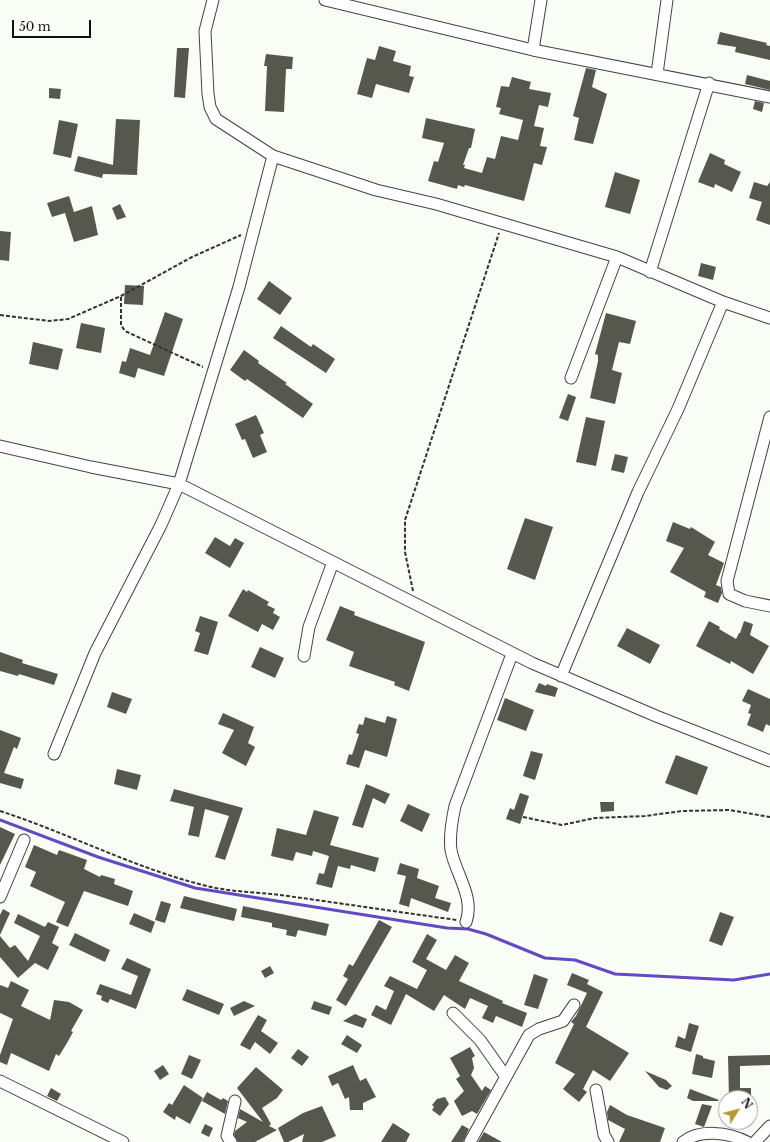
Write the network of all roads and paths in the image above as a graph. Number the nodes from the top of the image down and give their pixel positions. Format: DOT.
graph roads {
  1 [pos="212,0"];
  2 [pos="324,0"];
  3 [pos="541,0"];
  4 [pos="667,0"];
  5 [pos="365,5"];
  6 [pos="534,50"];
  7 [pos="657,74"];
  8 [pos="709,83"];
  9 [pos="770,97"];
  10 [pos="273,156"];
  11 [pos="502,224"];
  12 [pos="255,228"];
  13 [pos="616,257"];
  14 [pos="650,272"];
  15 [pos="121,296"];
  16 [pos="723,302"];
  17 [pos="0,315"];
  18 [pos="770,318"];
  19 [pos="214,371"];
  20 [pos="571,378"];
  21 [pos="770,417"];
  22 [pos="0,446"];
  23 [pos="179,484"];
  24 [pos="333,562"];
  25 [pos="418,605"];
  26 [pos="770,606"];
  27 [pos="512,654"];
  28 [pos="304,656"];
  29 [pos="561,676"];
  30 [pos="54,754"];
  31 [pos="770,761"];
  32 [pos="0,811"];
  33 [pos="523,817"];
  34 [pos="770,817"];
  35 [pos="24,840"];
  36 [pos="0,897"];
  37 [pos="466,922"];
  38 [pos="574,1005"];
  39 [pos="453,1013"];
  40 [pos="506,1077"];
  41 [pos="0,1081"];
  42 [pos="596,1090"];
  43 [pos="235,1101"];
  44 [pos="770,1126"];
  45 [pos="123,1142"];
  46 [pos="230,1142"];
  47 [pos="470,1142"];
  48 [pos="608,1142"];
  49 [pos="683,1142"];
  50 [pos="747,1142"];
  51 [pos="755,1142"];
  1 -- 10 [label="street"];
  2 -- 5 [label="street"];
  3 -- 6 [label="street"];
  4 -- 7 [label="street"];
  5 -- 6 [label="street"];
  6 -- 7 [label="street"];
  7 -- 8 [label="street"];
  8 -- 9 [label="street"];
  8 -- 14 [label="street"];
  10 -- 11 [label="street"];
  10 -- 12 [label="street"];
  11 -- 13 [label="street"];
  11 -- 25 [label="path"];
  12 -- 15 [label="path"];
  12 -- 19 [label="street"];
  13 -- 14 [label="street"];
  13 -- 20 [label="street"];
  14 -- 16 [label="street"];
  15 -- 17 [label="path"];
  15 -- 19 [label="path"];
  16 -- 18 [label="street"];
  16 -- 29 [label="street"];
  19 -- 23 [label="street"];
  21 -- 26 [label="street"];
  22 -- 23 [label="street"];
  23 -- 24 [label="street"];
  23 -- 30 [label="street"];
  24 -- 25 [label="street"];
  24 -- 28 [label="street"];
  25 -- 27 [label="street"];
  27 -- 29 [label="street"];
  27 -- 37 [label="street"];
  29 -- 31 [label="street"];
  32 -- 37 [label="path"];
  33 -- 34 [label="path"];
  35 -- 36 [label="street"];
  38 -- 40 [label="street"];
  39 -- 40 [label="street"];
  40 -- 47 [label="street"];
  41 -- 45 [label="street"];
  42 -- 48 [label="street"];
  43 -- 46 [label="street"];
  44 -- 51 [label="street"];
  49 -- 50 [label="street"];
}
